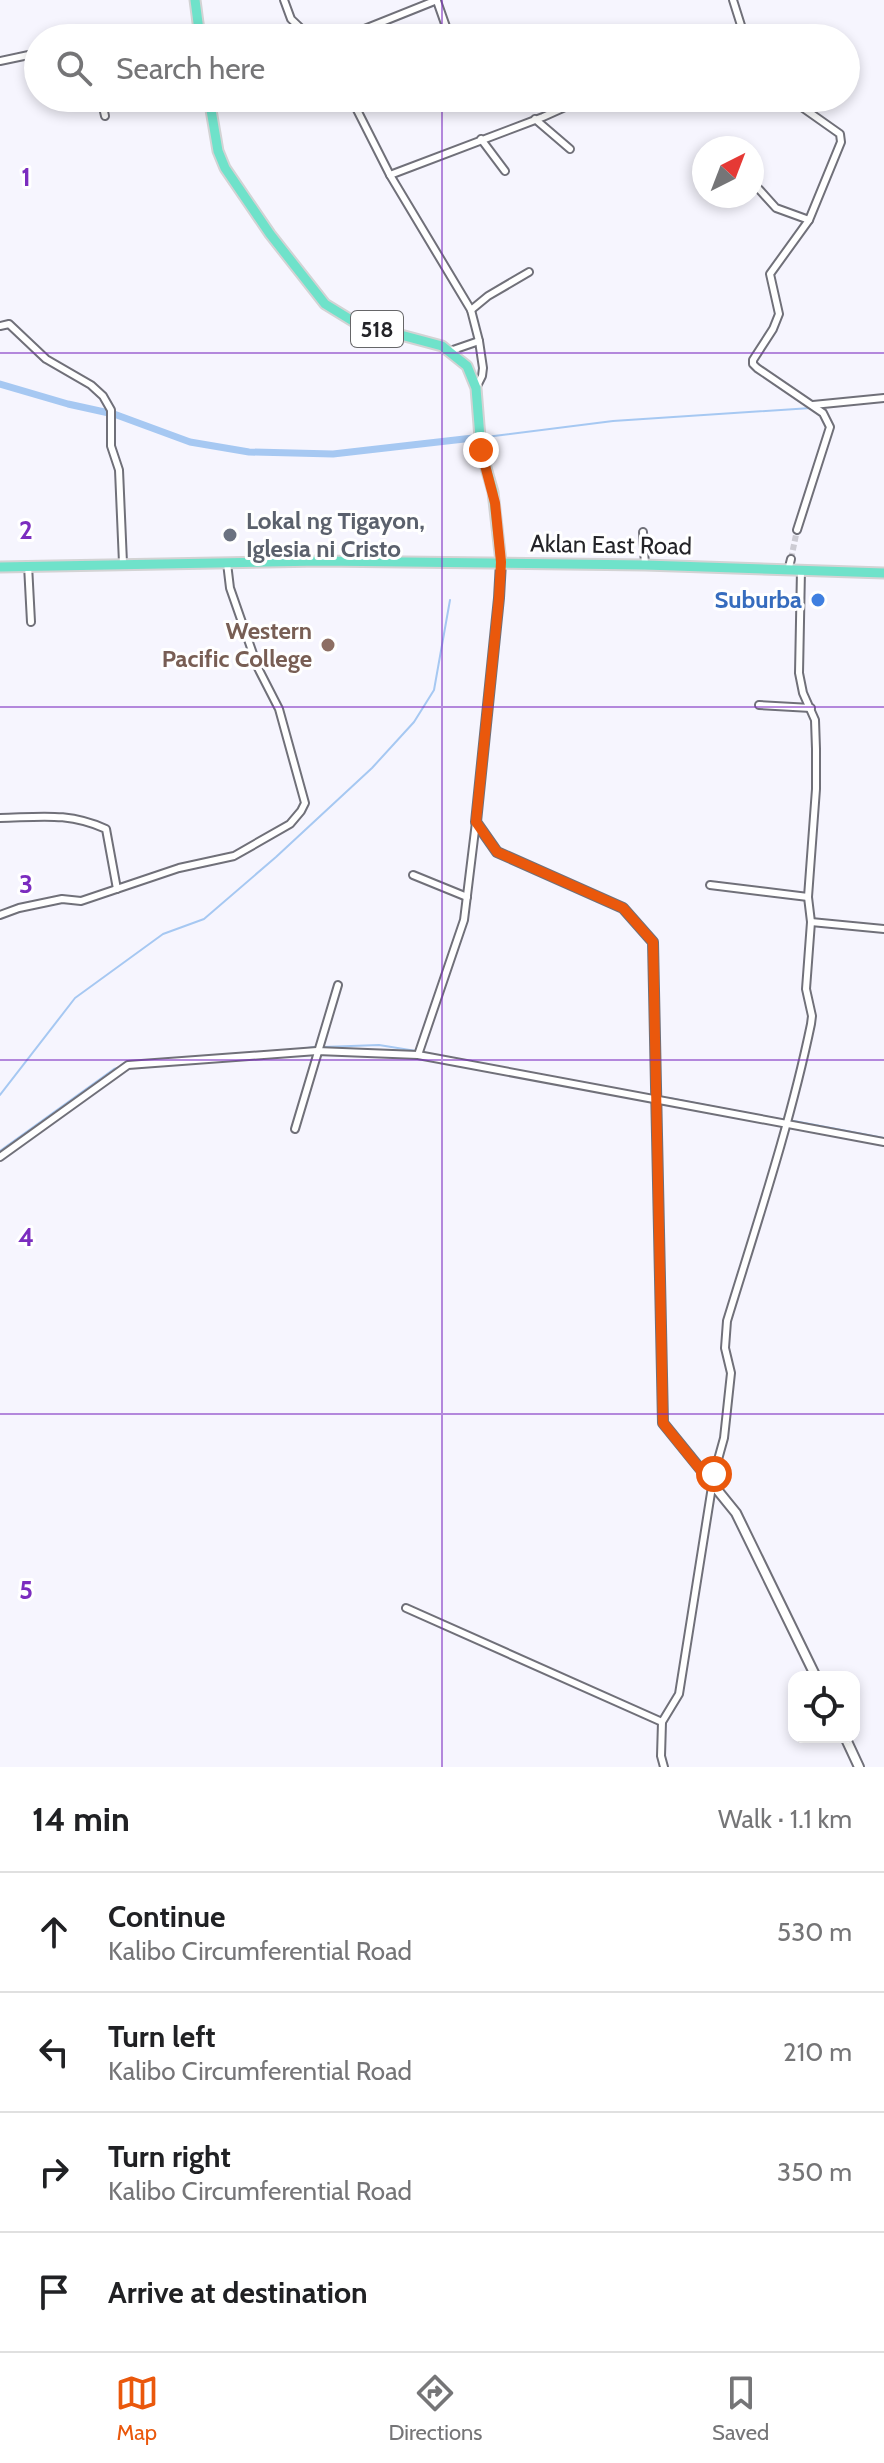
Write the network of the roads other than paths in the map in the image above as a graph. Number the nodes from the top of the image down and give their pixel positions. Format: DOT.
graph roads {
  1 [pos="195,0"];
  2 [pos="284,0"];
  3 [pos="437,0"];
  4 [pos="733,0"];
  5 [pos="198,24"];
  6 [pos="296,24"];
  7 [pos="377,24"];
  8 [pos="445,24"];
  9 [pos="741,24"];
  10 [pos="24,56"];
  11 [pos="0,61"];
  12 [pos="104,112"];
  13 [pos="211,112"];
  14 [pos="360,112"];
  15 [pos="553,112"];
  16 [pos="808,112"];
  17 [pos="105,116"];
  18 [pos="535,119"];
  19 [pos="481,139"];
  20 [pos="570,149"];
  21 [pos="505,171"];
  22 [pos="390,175"];
  23 [pos="764,195"];
  24 [pos="809,220"];
  25 [pos="529,272"];
  26 [pos="471,310"];
  27 [pos="0,326"];
  28 [pos="479,341"];
  29 [pos="450,351"];
  30 [pos="476,388"];
  31 [pos="884,398"];
  32 [pos="813,405"];
  33 [pos="797,530"];
  34 [pos="643,532"];
  35 [pos="791,559"];
  36 [pos="501,562"];
  37 [pos="123,563"];
  38 [pos="227,563"];
  39 [pos="28,565"];
  40 [pos="645,565"];
  41 [pos="0,567"];
  42 [pos="801,570"];
  43 [pos="788,571"];
  44 [pos="884,573"];
  45 [pos="31,622"];
  46 [pos="759,705"];
  47 [pos="811,708"];
  48 [pos="0,818"];
  49 [pos="476,822"];
  50 [pos="413,875"];
  51 [pos="710,885"];
  52 [pos="117,889"];
  53 [pos="467,897"];
  54 [pos="808,897"];
  55 [pos="0,915"];
  56 [pos="811,922"];
  57 [pos="884,929"];
  58 [pos="338,985"];
  59 [pos="317,1051"];
  60 [pos="418,1055"];
  61 [pos="656,1100"];
  62 [pos="787,1125"];
  63 [pos="295,1129"];
  64 [pos="884,1142"];
  65 [pos="0,1157"];
  66 [pos="712,1484"];
  67 [pos="406,1608"];
  68 [pos="813,1671"];
  69 [pos="662,1722"];
  70 [pos="848,1743"];
  71 [pos="664,1767"];
  72 [pos="859,1767"];
  1 -- 5 [label="main road"];
  2 -- 6 [label="street"];
  3 -- 7 [label="street"];
  3 -- 8 [label="street"];
  4 -- 9 [label="street"];
  10 -- 11 [label="street"];
  12 -- 17 [label="street"];
  13 -- 29 [label="main road, 518"];
  14 -- 22 [label="street"];
  15 -- 18 [label="street"];
  16 -- 24 [label="street"];
  18 -- 19 [label="street"];
  18 -- 20 [label="street"];
  19 -- 21 [label="street"];
  19 -- 22 [label="street"];
  22 -- 26 [label="street"];
  23 -- 24 [label="street"];
  24 -- 32 [label="street"];
  25 -- 26 [label="street"];
  26 -- 28 [label="street"];
  27 -- 37 [label="street"];
  28 -- 29 [label="street"];
  28 -- 30 [label="street"];
  29 -- 30 [label="main road"];
  30 -- 36 [label="main road"];
  31 -- 32 [label="street"];
  32 -- 33 [label="street"];
  34 -- 40 [label="street"];
  35 -- 43 [label="street"];
  36 -- 38 [label="main road, Aklan East Road"];
  36 -- 40 [label="main road, Aklan East Road"];
  36 -- 49 [label="main road"];
  37 -- 38 [label="main road, Aklan East Road"];
  37 -- 39 [label="main road, Aklan East Road"];
  38 -- 52 [label="street"];
  39 -- 41 [label="main road, Aklan East Road"];
  39 -- 45 [label="street"];
  40 -- 43 [label="main road, Aklan East Road"];
  42 -- 43 [label="main road, Aklan East Road"];
  42 -- 44 [label="main road, Aklan East Road"];
  42 -- 47 [label="street"];
  46 -- 47 [label="street"];
  47 -- 54 [label="street"];
  48 -- 52 [label="street"];
  49 -- 53 [label="street"];
  49 -- 61 [label="main road"];
  50 -- 53 [label="street"];
  51 -- 54 [label="street"];
  52 -- 55 [label="street"];
  53 -- 60 [label="street"];
  54 -- 56 [label="street"];
  56 -- 57 [label="street"];
  56 -- 62 [label="street"];
  58 -- 59 [label="street"];
  59 -- 60 [label="street"];
  59 -- 63 [label="street"];
  59 -- 65 [label="street"];
  60 -- 61 [label="street"];
  61 -- 62 [label="street"];
  61 -- 66 [label="main road"];
  62 -- 64 [label="street"];
  62 -- 66 [label="street"];
  66 -- 68 [label="main road"];
  66 -- 69 [label="street"];
  67 -- 69 [label="street"];
  69 -- 71 [label="street"];
  70 -- 72 [label="main road"];
}
